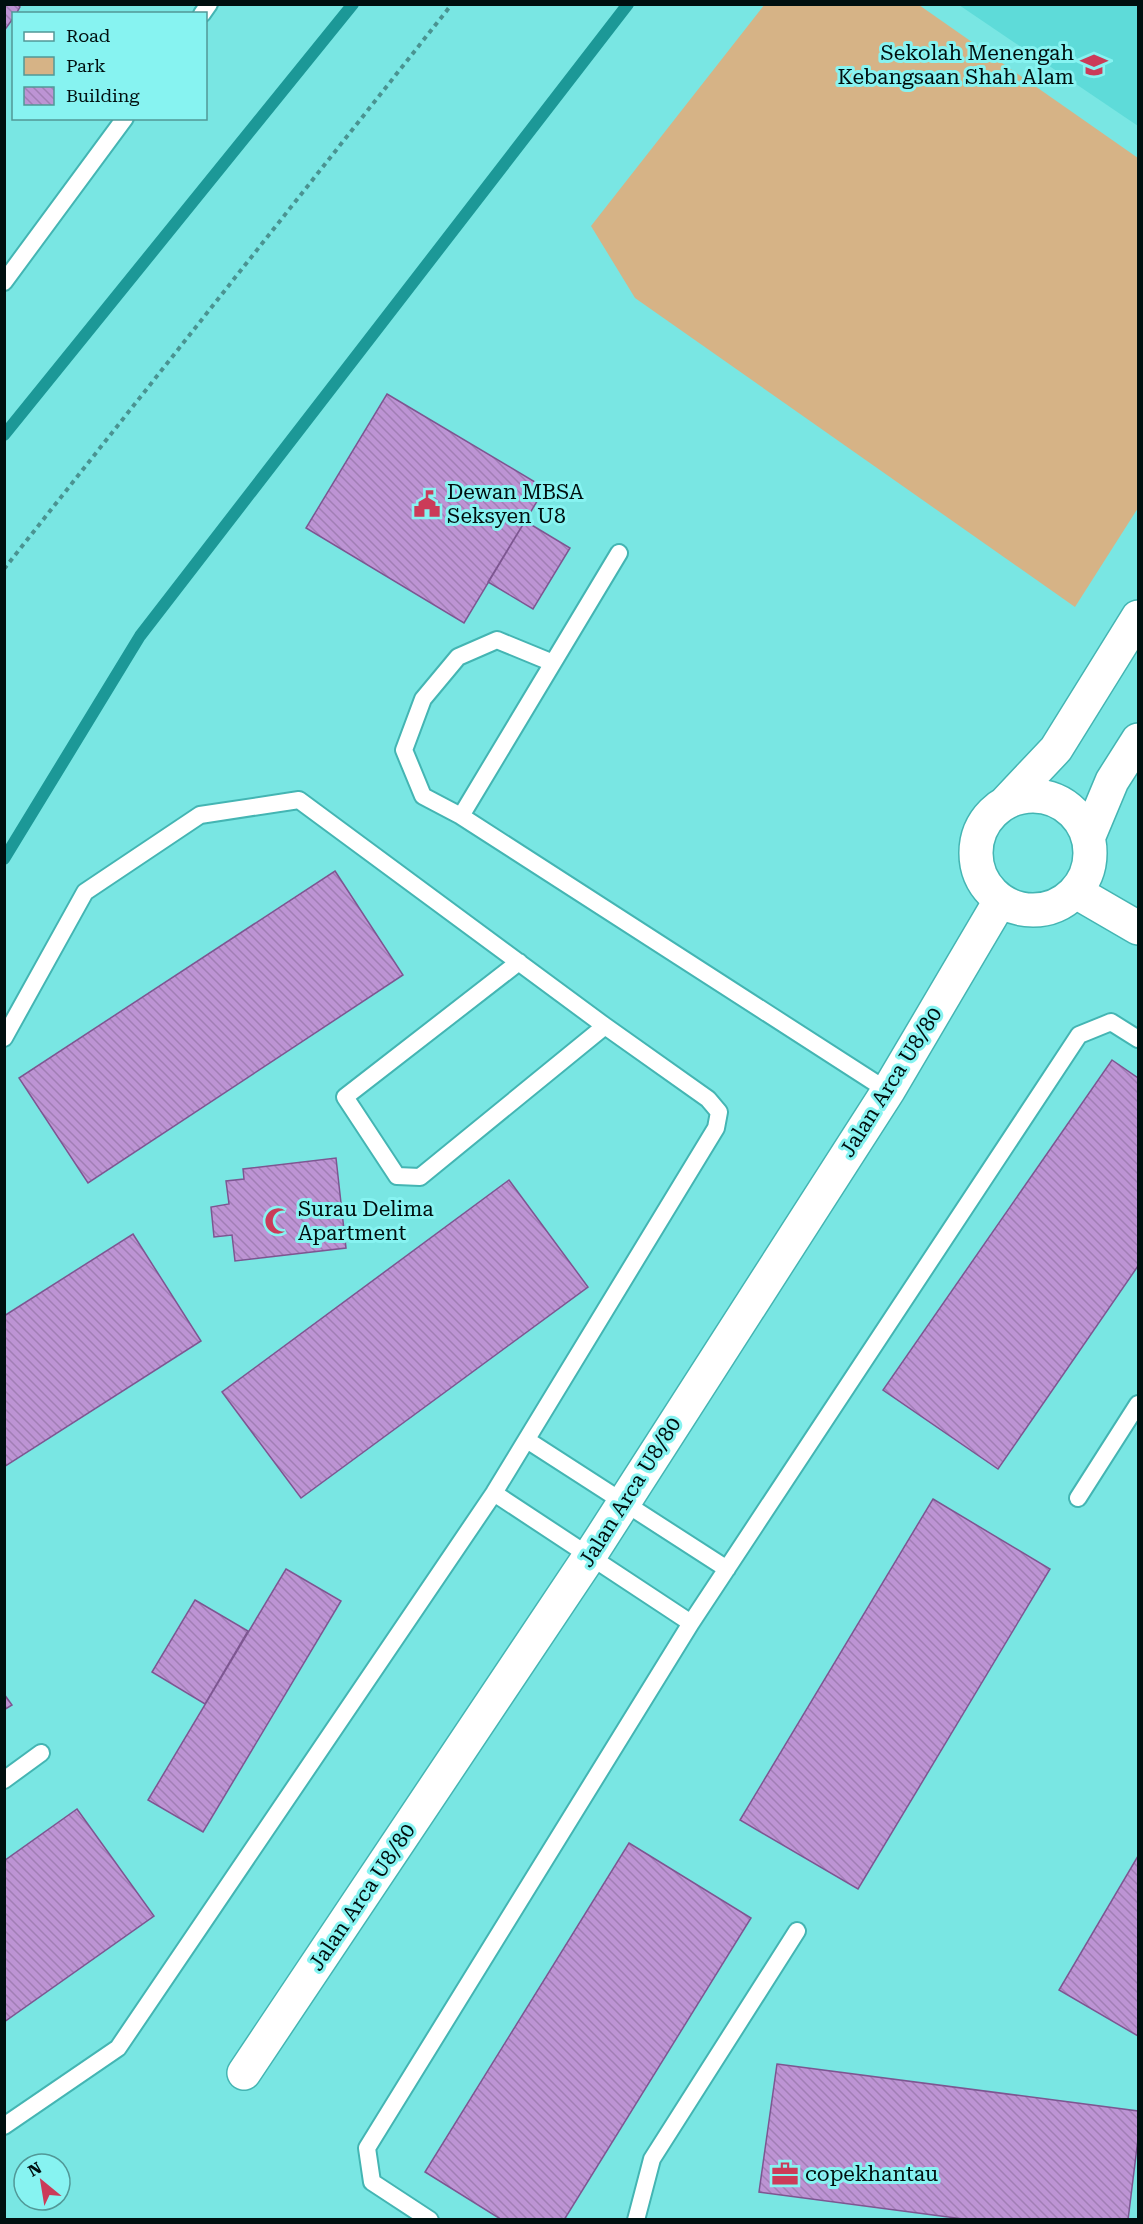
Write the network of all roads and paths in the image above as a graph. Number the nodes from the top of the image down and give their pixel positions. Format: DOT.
graph roads {
  1 [pos="452,4"];
  2 [pos="124,120"];
  3 [pos="4,282"];
  4 [pos="619,553"];
  5 [pos="4,569"];
  6 [pos="1138,617"];
  7 [pos="553,663"];
  8 [pos="1138,740"];
  9 [pos="1006,802"];
  10 [pos="461,816"];
  11 [pos="1089,836"];
  12 [pos="1076,892"];
  13 [pos="1000,901"];
  14 [pos="1138,928"];
  15 [pos="519,962"];
  16 [pos="604,1026"];
  17 [pos="4,1038"];
  18 [pos="1138,1039"];
  19 [pos="888,1091"];
  20 [pos="1138,1404"];
  21 [pos="527,1440"];
  22 [pos="494,1493"];
  23 [pos="1078,1498"];
  24 [pos="624,1500"];
  25 [pos="589,1557"];
  26 [pos="727,1569"];
  27 [pos="691,1623"];
  28 [pos="41,1753"];
  29 [pos="4,1779"];
  30 [pos="797,1930"];
  31 [pos="244,2073"];
  32 [pos="4,2126"];
  33 [pos="430,2220"];
  34 [pos="636,2220"];
  1 -- 5 [label="path"];
  2 -- 3 [label="lane"];
  4 -- 7 [label="lane"];
  6 -- 9 [label="street"];
  7 -- 10 [label="lane"];
  7 -- 10 [label="lane"];
  8 -- 11 [label="street"];
  9 -- 11 [label="street"];
  9 -- 13 [label="street"];
  10 -- 19 [label="lane"];
  11 -- 12 [label="street"];
  12 -- 13 [label="street"];
  12 -- 14 [label="street"];
  13 -- 19 [label="street, Jalan Arca U8/80"];
  15 -- 16 [label="lane"];
  15 -- 16 [label="lane"];
  15 -- 17 [label="lane"];
  16 -- 21 [label="lane"];
  18 -- 26 [label="lane"];
  19 -- 24 [label="street, Jalan Arca U8/80"];
  20 -- 23 [label="lane"];
  21 -- 22 [label="lane"];
  21 -- 24 [label="lane"];
  22 -- 25 [label="lane"];
  22 -- 32 [label="lane"];
  24 -- 25 [label="street, Jalan Arca U8/80"];
  24 -- 26 [label="lane"];
  25 -- 27 [label="lane"];
  25 -- 31 [label="street, Jalan Arca U8/80"];
  26 -- 27 [label="lane"];
  27 -- 33 [label="lane"];
  28 -- 29 [label="lane"];
  30 -- 34 [label="lane"];
}
